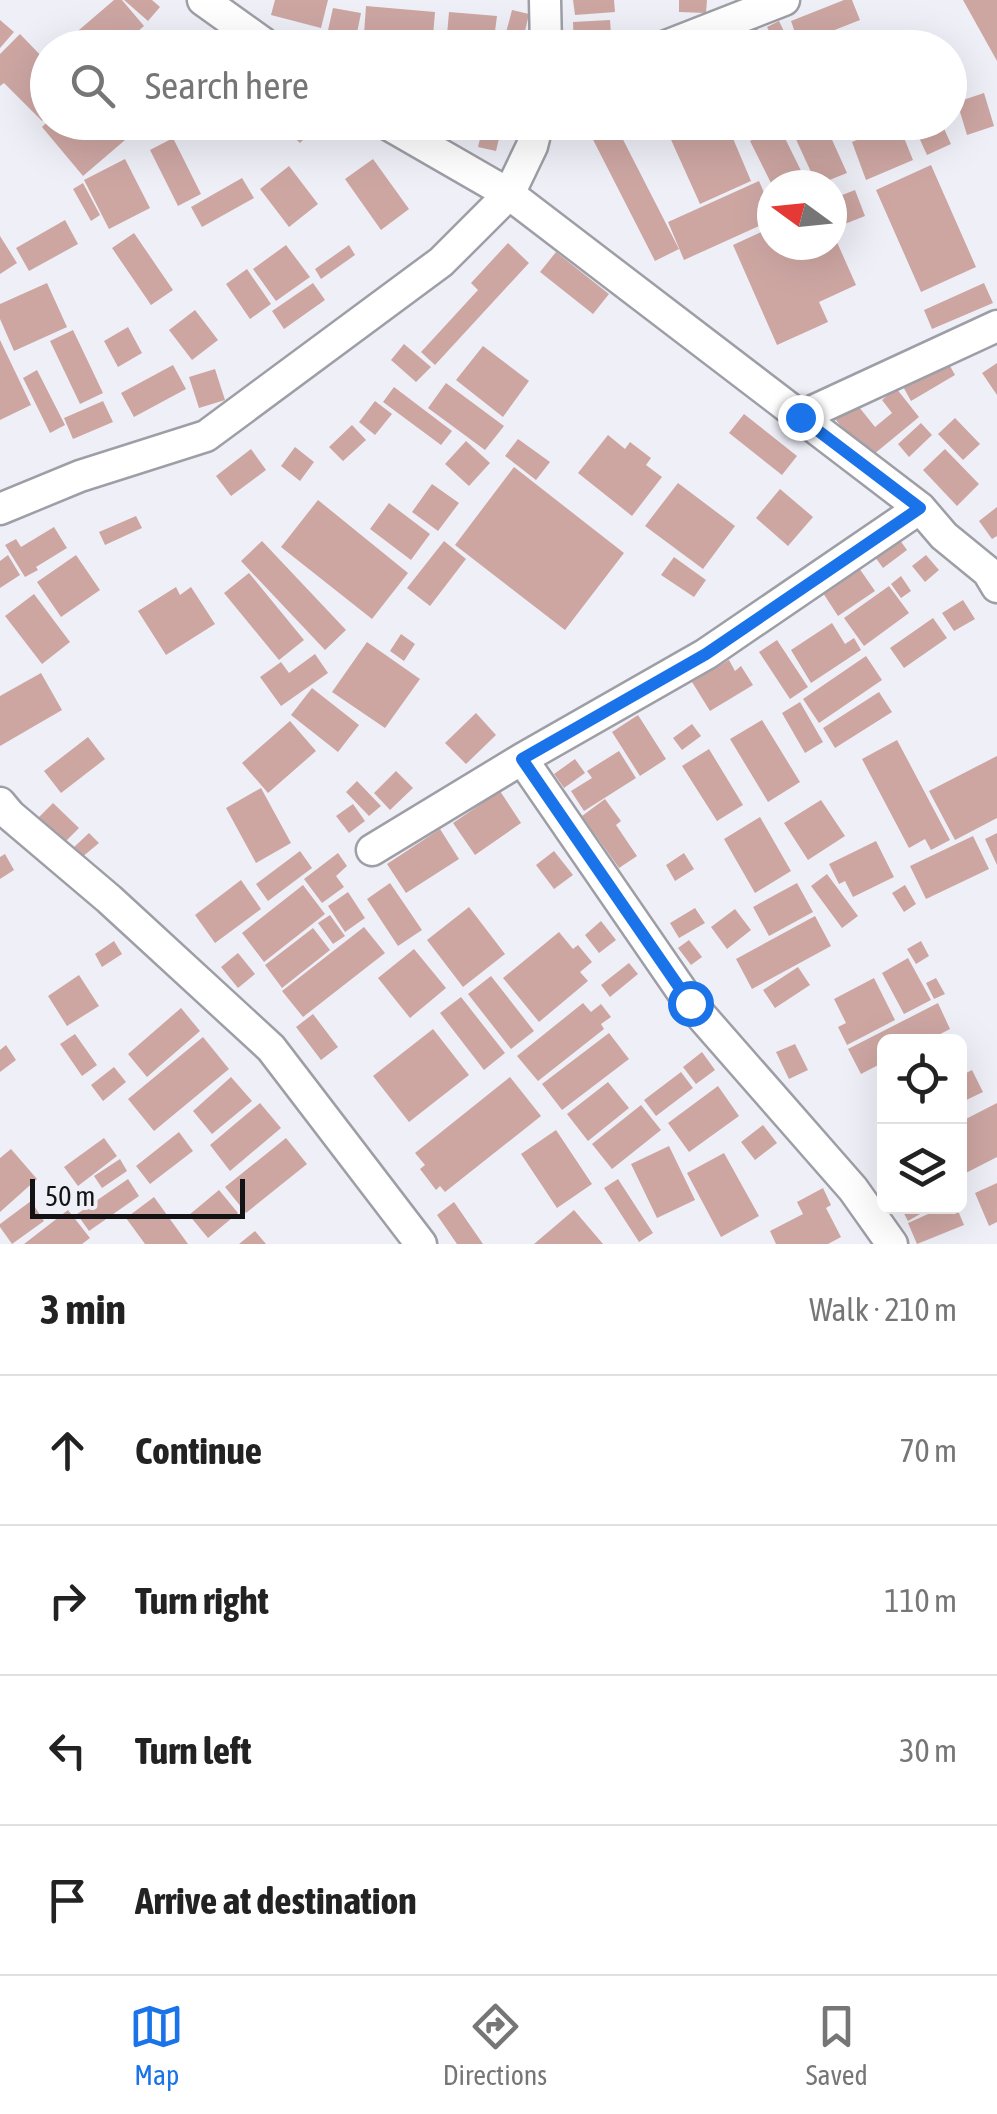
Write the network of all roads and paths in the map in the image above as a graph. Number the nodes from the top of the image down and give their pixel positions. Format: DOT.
graph roads {
  1 [pos="203,0"];
  2 [pos="546,0"];
  3 [pos="784,0"];
  4 [pos="245,30"];
  5 [pos="546,30"];
  6 [pos="706,30"];
  7 [pos="415,140"];
  8 [pos="534,140"];
  9 [pos="509,194"];
  10 [pos="997,326"];
  11 [pos="800,417"];
  12 [pos="920,508"];
  13 [pos="0,509"];
  14 [pos="997,587"];
  15 [pos="522,759"];
  16 [pos="0,803"];
  17 [pos="372,850"];
  18 [pos="421,1244"];
  19 [pos="892,1244"];
  1 -- 4 [label="street"];
  2 -- 5 [label="street"];
  3 -- 6 [label="street"];
  7 -- 9 [label="street"];
  8 -- 9 [label="street"];
  9 -- 11 [label="street"];
  9 -- 13 [label="street"];
  10 -- 11 [label="street"];
  11 -- 12 [label="street"];
  12 -- 14 [label="street"];
  12 -- 15 [label="street"];
  15 -- 17 [label="street"];
  15 -- 19 [label="street"];
  16 -- 18 [label="street"];
}
